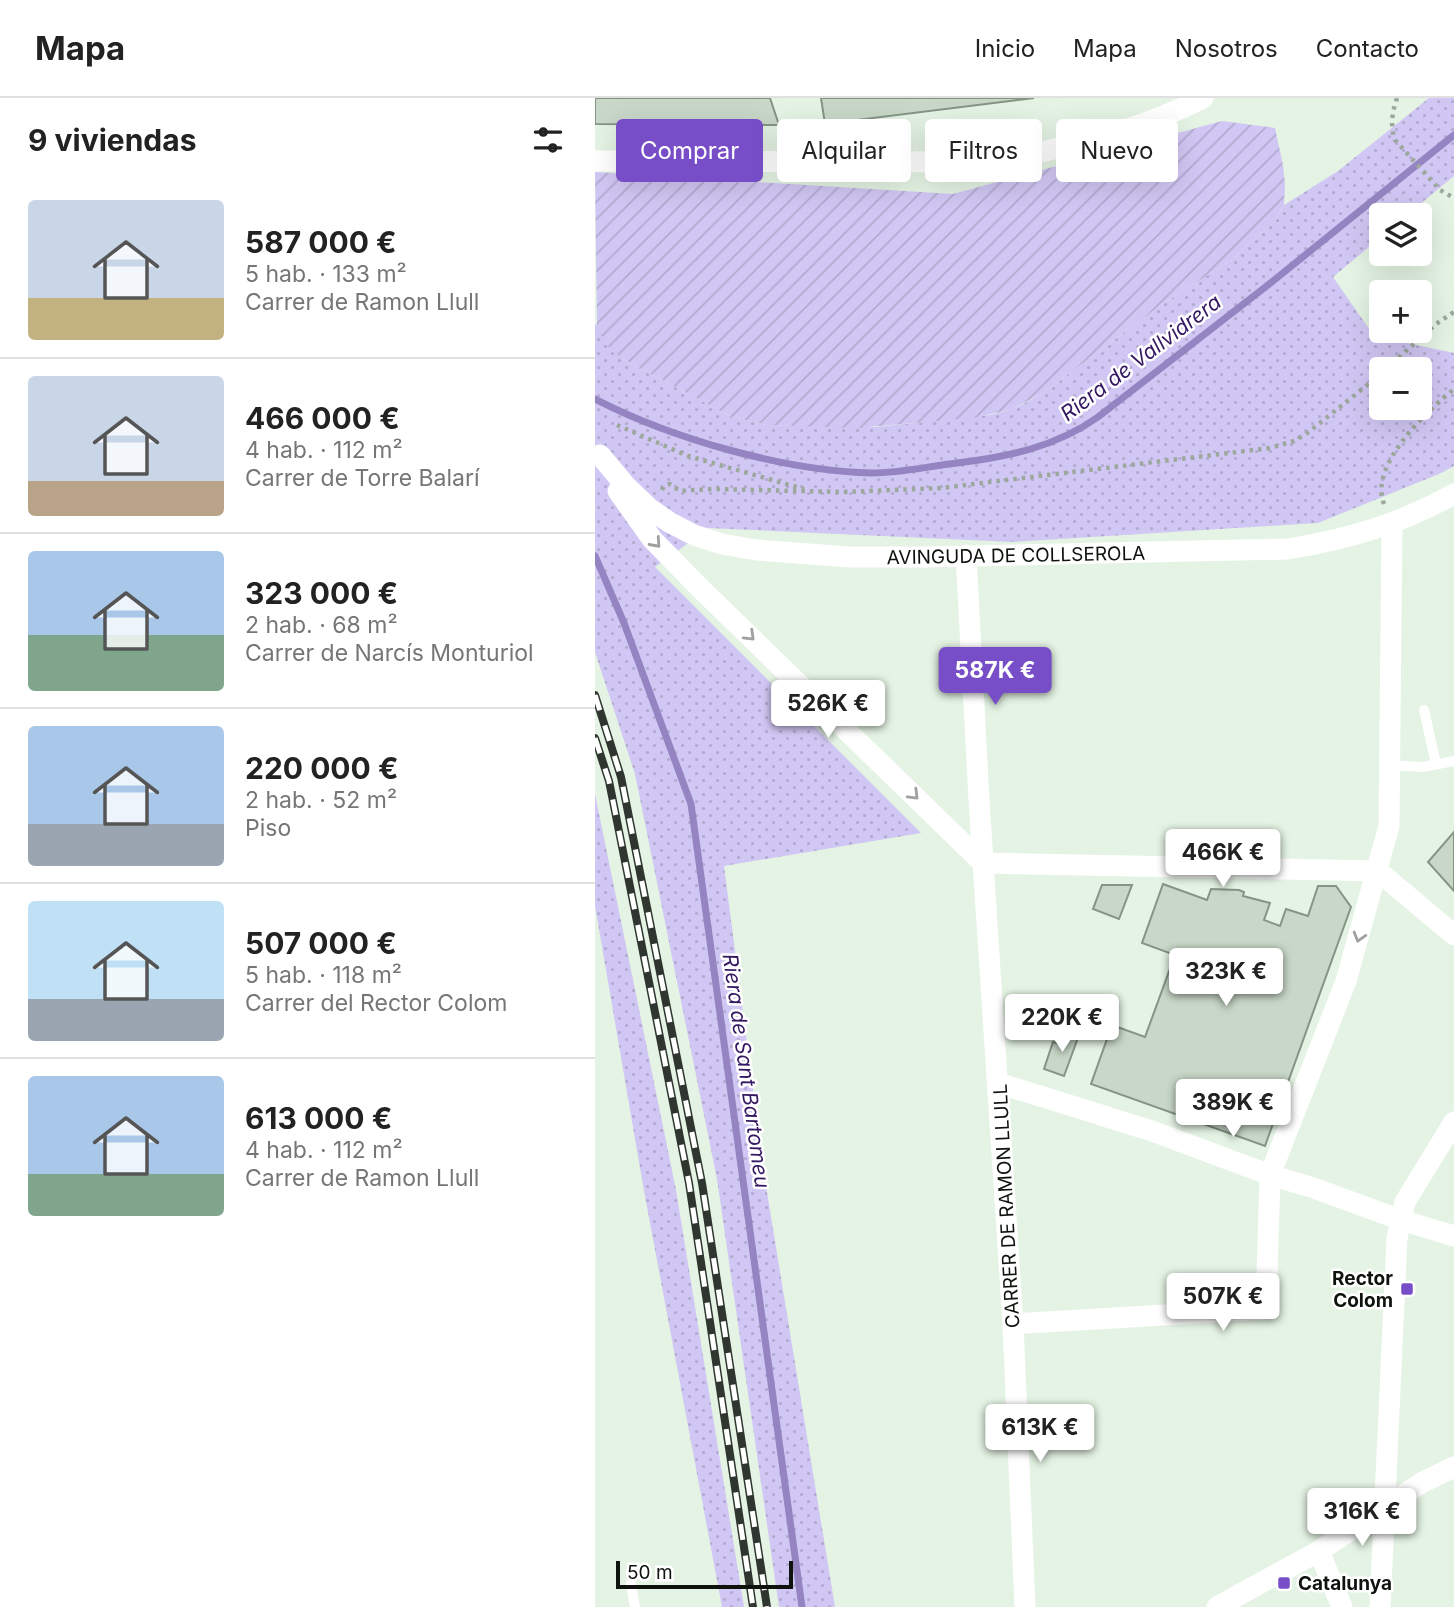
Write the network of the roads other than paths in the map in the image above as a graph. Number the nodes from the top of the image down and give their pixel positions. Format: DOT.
graph roads {
  1 [pos="1203,98"];
  2 [pos="595,161"];
  3 [pos="598,449"];
  4 [pos="1454,494"];
  5 [pos="1392,524"];
  6 [pos="966,555"];
  7 [pos="1424,710"];
  8 [pos="1454,761"];
  9 [pos="1436,764"];
  10 [pos="1390,765"];
  11 [pos="983,863"];
  12 [pos="1378,871"];
  13 [pos="1454,935"];
  14 [pos="998,1083"];
  15 [pos="1454,1122"];
  16 [pos="1270,1175"];
  17 [pos="1401,1220"];
  18 [pos="1454,1236"];
  19 [pos="1013,1324"];
  20 [pos="1454,1467"];
  21 [pos="1383,1510"];
  22 [pos="1319,1551"];
  23 [pos="631,1584"];
  24 [pos="635,1607"];
  25 [pos="1025,1607"];
  26 [pos="1217,1607"];
  27 [pos="1342,1607"];
  28 [pos="1380,1607"];
  1 -- 2 [label="street"];
  3 -- 6 [label="street, AVINGUDA DE COLLSEROLA"];
  3 -- 11 [label="street, one-way"];
  4 -- 5 [label="street, AVINGUDA DE COLLSEROLA"];
  5 -- 6 [label="street, AVINGUDA DE COLLSEROLA"];
  5 -- 10 [label="street"];
  6 -- 11 [label="street, CARRER DE RAMON LLULL"];
  7 -- 9 [label="lane"];
  8 -- 9 [label="lane"];
  9 -- 10 [label="lane"];
  10 -- 12 [label="street"];
  11 -- 12 [label="street"];
  11 -- 14 [label="street, CARRER DE RAMON LLULL"];
  12 -- 13 [label="street"];
  12 -- 16 [label="street, one-way"];
  14 -- 16 [label="street"];
  14 -- 19 [label="street, CARRER DE RAMON LLULL"];
  15 -- 17 [label="street"];
  16 -- 17 [label="street"];
  16 -- 19 [label="street"];
  17 -- 18 [label="street"];
  17 -- 21 [label="street"];
  19 -- 25 [label="street, CARRER DE RAMON LLULL"];
  20 -- 21 [label="street"];
  21 -- 22 [label="street"];
  21 -- 28 [label="street"];
  22 -- 26 [label="street"];
  22 -- 27 [label="street"];
  23 -- 24 [label="lane"];
}
